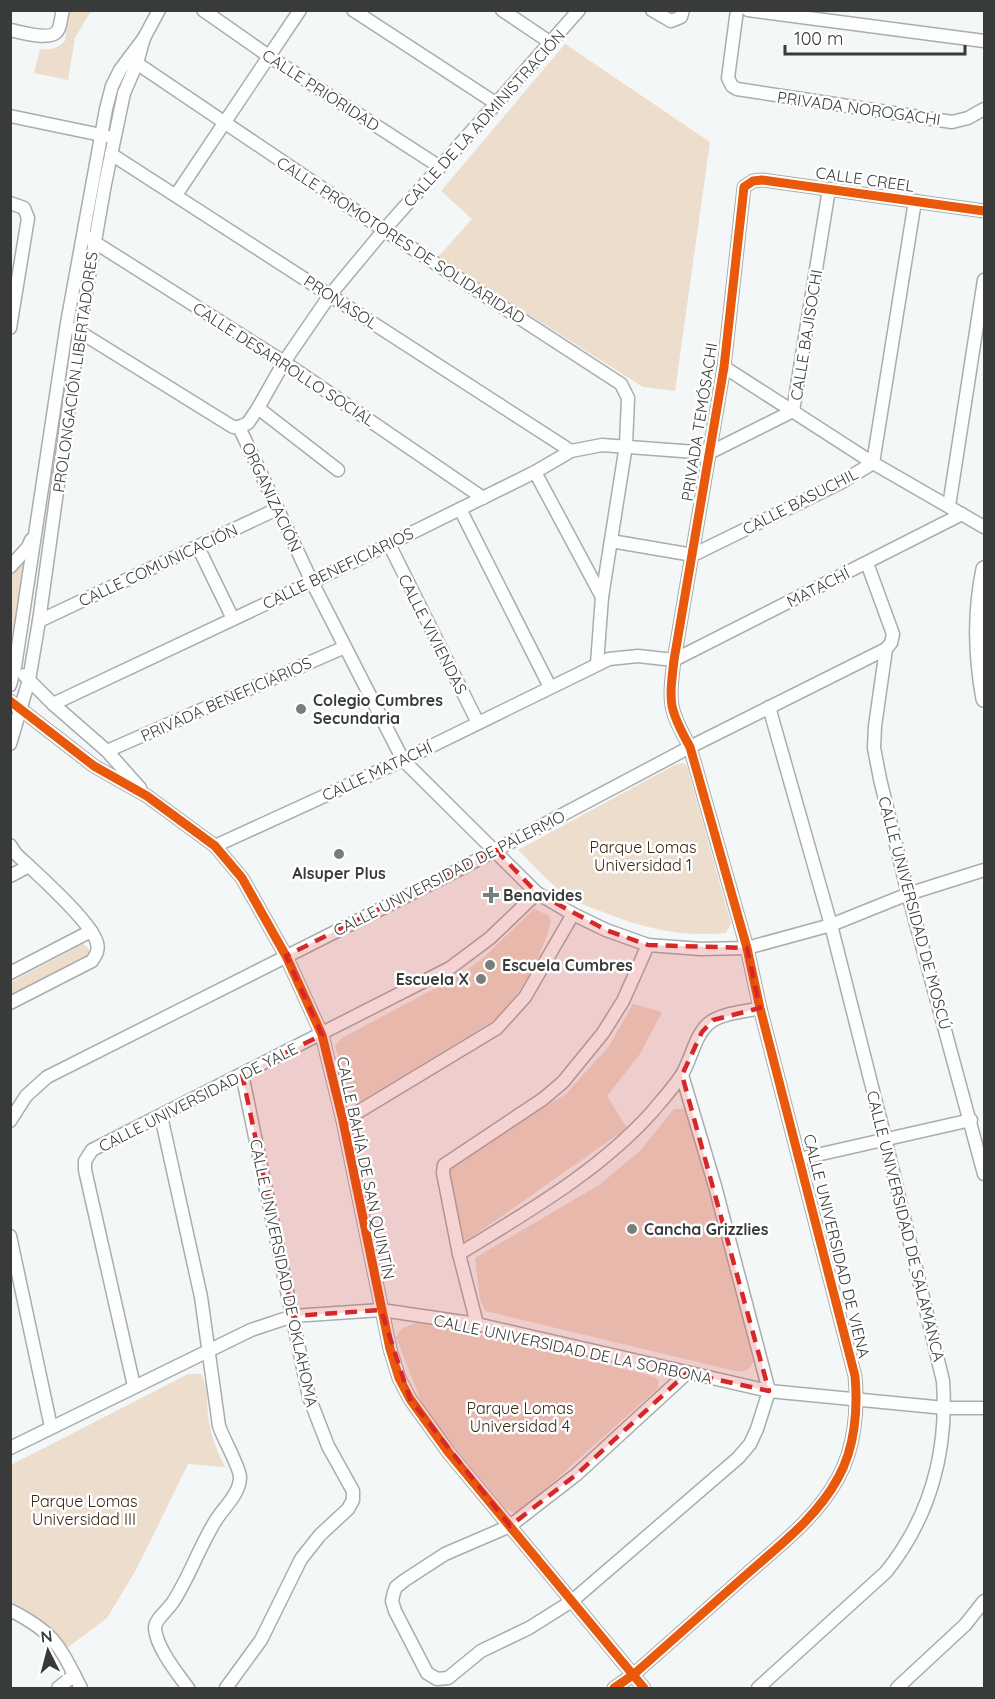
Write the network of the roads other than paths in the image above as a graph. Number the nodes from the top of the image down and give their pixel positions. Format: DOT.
graph roads {
  1 [pos="63,10"];
  2 [pos="159,10"];
  3 [pos="203,10"];
  4 [pos="300,10"];
  5 [pos="352,10"];
  6 [pos="502,10"];
  7 [pos="579,10"];
  8 [pos="652,10"];
  9 [pos="683,10"];
  10 [pos="737,10"];
  11 [pos="748,10"];
  12 [pos="10,30"];
  13 [pos="984,41"];
  14 [pos="552,43"];
  15 [pos="270,57"];
  16 [pos="133,61"];
  17 [pos="497,104"];
  18 [pos="984,109"];
  19 [pos="10,116"];
  20 [pos="225,124"];
  21 [pos="100,135"];
  22 [pos="114,137"];
  23 [pos="111,154"];
  24 [pos="440,167"];
  25 [pos="744,187"];
  26 [pos="829,189"];
  27 [pos="176,195"];
  28 [pos="915,201"];
  29 [pos="10,203"];
  30 [pos="984,211"];
  31 [pos="384,230"];
  32 [pos="82,234"];
  33 [pos="94,242"];
  34 [pos="984,280"];
  35 [pos="330,295"];
  36 [pos="13,298"];
  37 [pos="67,323"];
  38 [pos="10,328"];
  39 [pos="79,333"];
  40 [pos="284,363"];
  41 [pos="724,367"];
  42 [pos="258,408"];
  43 [pos="793,411"];
  44 [pos="240,427"];
  45 [pos="626,445"];
  46 [pos="570,451"];
  47 [pos="710,453"];
  48 [pos="873,463"];
  49 [pos="338,470"];
  50 [pos="535,472"];
  51 [pos="483,498"];
  52 [pos="949,506"];
  53 [pos="277,509"];
  54 [pos="460,509"];
  55 [pos="962,514"];
  56 [pos="37,524"];
  57 [pos="984,524"];
  58 [pos="52,525"];
  59 [pos="611,542"];
  60 [pos="389,544"];
  61 [pos="198,547"];
  62 [pos="693,555"];
  63 [pos="867,563"];
  64 [pos="10,567"];
  65 [pos="984,568"];
  66 [pos="312,582"];
  67 [pos="602,597"];
  68 [pos="233,619"];
  69 [pos="39,621"];
  70 [pos="345,647"];
  71 [pos="886,649"];
  72 [pos="674,660"];
  73 [pos="13,664"];
  74 [pos="597,664"];
  75 [pos="29,680"];
  76 [pos="10,685"];
  77 [pos="550,687"];
  78 [pos="984,699"];
  79 [pos="10,701"];
  80 [pos="53,704"];
  81 [pos="769,707"];
  82 [pos="21,710"];
  83 [pos="478,723"];
  84 [pos="10,744"];
  85 [pos="690,747"];
  86 [pos="107,751"];
  87 [pos="403,760"];
  88 [pos="147,796"];
  89 [pos="215,846"];
  90 [pos="496,850"];
  91 [pos="12,851"];
  92 [pos="29,866"];
  93 [pos="984,870"];
  94 [pos="10,876"];
  95 [pos="537,892"];
  96 [pos="908,894"];
  97 [pos="573,914"];
  98 [pos="831,925"];
  99 [pos="91,931"];
  100 [pos="648,945"];
  101 [pos="747,948"];
  102 [pos="286,956"];
  103 [pos="10,974"];
  104 [pos="10,1004"];
  105 [pos="760,1008"];
  106 [pos="322,1035"];
  107 [pos="242,1074"];
  108 [pos="682,1075"];
  109 [pos="161,1116"];
  110 [pos="971,1120"];
  111 [pos="10,1121"];
  112 [pos="343,1121"];
  113 [pos="885,1138"];
  114 [pos="799,1159"];
  115 [pos="984,1174"];
  116 [pos="10,1236"];
  117 [pos="459,1254"];
  118 [pos="381,1310"];
  119 [pos="293,1316"];
  120 [pos="477,1324"];
  121 [pos="209,1351"];
  122 [pos="687,1373"];
  123 [pos="134,1386"];
  124 [pos="769,1391"];
  125 [pos="857,1400"];
  126 [pos="945,1408"];
  127 [pos="984,1408"];
  128 [pos="51,1427"];
  129 [pos="10,1448"];
  130 [pos="510,1526"];
  131 [pos="573,1601"];
  132 [pos="984,1601"];
  133 [pos="10,1610"];
  134 [pos="74,1675"];
  135 [pos="633,1675"];
  136 [pos="58,1689"];
  137 [pos="81,1689"];
  138 [pos="188,1689"];
  139 [pos="226,1689"];
  140 [pos="614,1689"];
  141 [pos="644,1689"];
  142 [pos="758,1689"];
  143 [pos="897,1689"];
  1 -- 12 [label="street"];
  2 -- 16 [label="street, PROLONGACIÓN LIBERTADORES"];
  3 -- 15 [label="street, CALLE PRIORIDAD"];
  4 -- 15 [label="street"];
  5 -- 17 [label="street"];
  6 -- 14 [label="street"];
  7 -- 14 [label="street, CALLE DE LA ADMINISTRACIÓN"];
  8 -- 9 [label="street"];
  10 -- 18 [label="street, PRIVADA NOROGACHI"];
  11 -- 13 [label="street"];
  14 -- 17 [label="street, CALLE DE LA ADMINISTRACIÓN"];
  15 -- 20 [label="street"];
  15 -- 24 [label="street, CALLE PRIORIDAD"];
  16 -- 20 [label="street, CALLE PROMOTORES DE SOLIDARIDAD"];
  16 -- 21 [label="street, PROLONGACIÓN LIBERTADORES"];
  16 -- 22 [label="street, PROLONGACIÓN LIBERTADORES"];
  17 -- 24 [label="street, CALLE DE LA ADMINISTRACIÓN"];
  19 -- 21 [label="street"];
  20 -- 27 [label="street"];
  20 -- 31 [label="street, CALLE PROMOTORES DE SOLIDARIDAD"];
  21 -- 22 [label="street"];
  21 -- 32 [label="street, PROLONGACIÓN LIBERTADORES"];
  22 -- 23 [label="street, PROLONGACIÓN LIBERTADORES"];
  23 -- 27 [label="street, PRONASOL"];
  23 -- 33 [label="street, PROLONGACIÓN LIBERTADORES"];
  24 -- 31 [label="street, CALLE DE LA ADMINISTRACIÓN"];
  25 -- 26 [label="street, CALLE CREEL"];
  25 -- 41 [label="street, PRIVADA TEMÓSACHI"];
  26 -- 28 [label="street, CALLE CREEL"];
  26 -- 43 [label="street, CALLE BAJISOCHI"];
  27 -- 35 [label="street, PRONASOL"];
  28 -- 30 [label="street, CALLE CREEL"];
  28 -- 48 [label="street, CALLE BASUCHIL"];
  29 -- 36 [label="street"];
  31 -- 35 [label="street, CALLE DE LA ADMINISTRACIÓN"];
  31 -- 45 [label="street, CALLE PROMOTORES DE SOLIDARIDAD"];
  32 -- 33 [label="street, CALLE DESARROLLO SOCIAL"];
  32 -- 37 [label="street, PROLONGACIÓN LIBERTADORES"];
  33 -- 39 [label="street, PROLONGACIÓN LIBERTADORES"];
  33 -- 40 [label="street, CALLE DESARROLLO SOCIAL"];
  34 -- 52 [label="street"];
  35 -- 40 [label="street, CALLE DE LA ADMINISTRACIÓN"];
  35 -- 46 [label="street, PRONASOL"];
  36 -- 38 [label="street"];
  37 -- 39 [label="street"];
  37 -- 56 [label="street, PROLONGACIÓN LIBERTADORES"];
  39 -- 44 [label="street"];
  39 -- 58 [label="street, PROLONGACIÓN LIBERTADORES"];
  40 -- 42 [label="street, CALLE DE LA ADMINISTRACIÓN"];
  40 -- 51 [label="street, CALLE DESARROLLO SOCIAL"];
  41 -- 43 [label="street"];
  41 -- 47 [label="street, PRIVADA TEMÓSACHI"];
  42 -- 44 [label="street, CALLE DE LA ADMINISTRACIÓN"];
  42 -- 49 [label="street"];
  43 -- 47 [label="street, CALLE BAJISOCHI"];
  43 -- 48 [label="street"];
  44 -- 53 [label="street, ORGANIZACIÓN"];
  45 -- 46 [label="street, CALLE BENEFICIARIOS"];
  45 -- 47 [label="street"];
  45 -- 59 [label="street, CALLE PROMOTORES DE SOLIDARIDAD"];
  46 -- 50 [label="street, CALLE BENEFICIARIOS"];
  47 -- 62 [label="street, PRIVADA TEMÓSACHI"];
  48 -- 52 [label="street"];
  48 -- 62 [label="street, CALLE BASUCHIL"];
  50 -- 51 [label="street, CALLE BENEFICIARIOS"];
  50 -- 67 [label="street"];
  51 -- 54 [label="street, CALLE BENEFICIARIOS"];
  52 -- 55 [label="street"];
  53 -- 61 [label="street, CALLE COMUNICACIÓN"];
  53 -- 66 [label="street, ORGANIZACIÓN"];
  54 -- 60 [label="street, CALLE BENEFICIARIOS"];
  54 -- 77 [label="street"];
  55 -- 57 [label="street"];
  55 -- 63 [label="street, MATACHÍ"];
  56 -- 58 [label="street"];
  56 -- 64 [label="street"];
  56 -- 73 [label="street, PROLONGACIÓN LIBERTADORES"];
  58 -- 69 [label="street, PROLONGACIÓN LIBERTADORES"];
  59 -- 62 [label="street"];
  59 -- 67 [label="street, CALLE PROMOTORES DE SOLIDARIDAD"];
  60 -- 66 [label="street, CALLE BENEFICIARIOS"];
  60 -- 83 [label="street, CALLE VIVIENDAS"];
  61 -- 68 [label="street"];
  61 -- 69 [label="street, CALLE COMUNICACIÓN"];
  62 -- 72 [label="street, PRIVADA TEMÓSACHI"];
  63 -- 71 [label="street"];
  63 -- 72 [label="street, MATACHÍ"];
  65 -- 78 [label="main road"];
  66 -- 68 [label="street, CALLE BENEFICIARIOS"];
  66 -- 70 [label="street, ORGANIZACIÓN"];
  67 -- 74 [label="street, CALLE PROMOTORES DE SOLIDARIDAD"];
  68 -- 80 [label="street, CALLE BENEFICIARIOS"];
  69 -- 75 [label="street, PROLONGACIÓN LIBERTADORES"];
  70 -- 86 [label="street, PRIVADA BENEFICIARIOS"];
  70 -- 87 [label="street, ORGANIZACIÓN"];
  71 -- 81 [label="street, CALLE UNIVERSIDAD DE PALERMO"];
  71 -- 96 [label="street, CALLE UNIVERSIDAD DE MOSCÚ"];
  72 -- 74 [label="street, CALLE MATACHÍ"];
  72 -- 85 [label="street, PRIVADA TEMÓSACHI"];
  73 -- 75 [label="street, CALLE BAHÍA DE SAN QUINTÍN"];
  73 -- 76 [label="street, PROLONGACIÓN LIBERTADORES"];
  74 -- 77 [label="street, CALLE MATACHÍ"];
  75 -- 80 [label="street, CALLE BAHÍA DE SAN QUINTÍN"];
  75 -- 82 [label="street, PROLONGACIÓN LIBERTADORES"];
  77 -- 83 [label="street, CALLE MATACHÍ"];
  79 -- 82 [label="street, CALLE BAHÍA DE SAN QUINTÍN"];
  80 -- 86 [label="street, CALLE BAHÍA DE SAN QUINTÍN"];
  81 -- 85 [label="street, CALLE UNIVERSIDAD DE PALERMO"];
  81 -- 98 [label="street, CALLE UNIVERSIDAD DE SALAMANCA"];
  82 -- 84 [label="street, PROLONGACIÓN LIBERTADORES"];
  82 -- 88 [label="street, CALLE BAHÍA DE SAN QUINTÍN"];
  83 -- 87 [label="street, CALLE MATACHÍ"];
  85 -- 90 [label="street, CALLE UNIVERSIDAD DE PALERMO"];
  85 -- 101 [label="street, CALLE UNIVERSIDAD DE VIENA"];
  86 -- 88 [label="street, CALLE BAHÍA DE SAN QUINTÍN"];
  87 -- 89 [label="street, CALLE MATACHÍ"];
  87 -- 90 [label="street, ORGANIZACIÓN"];
  88 -- 89 [label="street, CALLE BAHÍA DE SAN QUINTÍN"];
  89 -- 102 [label="street, CALLE BAHÍA DE SAN QUINTÍN"];
  90 -- 95 [label="street, ORGANIZACIÓN"];
  90 -- 102 [label="street, CALLE UNIVERSIDAD DE PALERMO"];
  91 -- 92 [label="street"];
  92 -- 94 [label="street"];
  92 -- 99 [label="street"];
  93 -- 96 [label="street, ORGANIZACIÓN"];
  95 -- 97 [label="street, ORGANIZACIÓN"];
  95 -- 106 [label="street, CALLE UNIVERSIDAD DE YALE"];
  96 -- 98 [label="street, ORGANIZACIÓN"];
  96 -- 110 [label="street, CALLE UNIVERSIDAD DE MOSCÚ"];
  97 -- 100 [label="street, ORGANIZACIÓN"];
  97 -- 112 [label="street"];
  98 -- 101 [label="street, ORGANIZACIÓN"];
  98 -- 113 [label="street, CALLE UNIVERSIDAD DE SALAMANCA"];
  99 -- 103 [label="street"];
  99 -- 104 [label="street"];
  100 -- 101 [label="street, ORGANIZACIÓN"];
  100 -- 117 [label="street"];
  101 -- 105 [label="street, CALLE UNIVERSIDAD DE VIENA"];
  102 -- 106 [label="street, CALLE BAHÍA DE SAN QUINTÍN"];
  102 -- 111 [label="street, CALLE UNIVERSIDAD DE PALERMO"];
  105 -- 108 [label="street"];
  105 -- 114 [label="street, CALLE UNIVERSIDAD DE VIENA"];
  106 -- 107 [label="street, CALLE UNIVERSIDAD DE YALE"];
  106 -- 112 [label="street, CALLE BAHÍA DE SAN QUINTÍN"];
  107 -- 109 [label="street, CALLE UNIVERSIDAD DE YALE"];
  107 -- 119 [label="street, CALLE UNIVERSIDAD DE OKLAHOMA"];
  108 -- 117 [label="street"];
  108 -- 124 [label="street"];
  109 -- 121 [label="street"];
  109 -- 123 [label="street, CALLE UNIVERSIDAD DE YALE"];
  110 -- 113 [label="street"];
  110 -- 115 [label="street, CALLE UNIVERSIDAD DE MOSCÚ"];
  112 -- 118 [label="street, CALLE BAHÍA DE SAN QUINTÍN"];
  113 -- 114 [label="street"];
  113 -- 126 [label="street, CALLE UNIVERSIDAD DE SALAMANCA"];
  114 -- 125 [label="street, CALLE UNIVERSIDAD DE VIENA"];
  116 -- 128 [label="street"];
  117 -- 120 [label="street"];
  118 -- 119 [label="street, CALLE UNIVERSIDAD DE LA SORBONA"];
  118 -- 120 [label="street, CALLE UNIVERSIDAD DE LA SORBONA"];
  118 -- 130 [label="street, CALLE BAHÍA DE SAN QUINTÍN"];
  119 -- 121 [label="street, CALLE UNIVERSIDAD DE LA SORBONA"];
  119 -- 139 [label="street, CALLE UNIVERSIDAD DE OKLAHOMA"];
  120 -- 122 [label="street, CALLE UNIVERSIDAD DE LA SORBONA"];
  121 -- 123 [label="street, CALLE UNIVERSIDAD DE LA SORBONA"];
  121 -- 138 [label="street"];
  122 -- 124 [label="street, CALLE UNIVERSIDAD DE LA SORBONA"];
  122 -- 130 [label="street"];
  123 -- 128 [label="street, CALLE UNIVERSIDAD DE LA SORBONA"];
  124 -- 125 [label="street, CALLE UNIVERSIDAD DE LA SORBONA"];
  124 -- 131 [label="street"];
  125 -- 126 [label="street, CALLE UNIVERSIDAD DE LA SORBONA"];
  125 -- 135 [label="street, CALLE UNIVERSIDAD DE VIENA"];
  126 -- 127 [label="street, CALLE UNIVERSIDAD DE LA SORBONA"];
  126 -- 142 [label="street, CALLE UNIVERSIDAD DE SALAMANCA"];
  128 -- 129 [label="street, CALLE UNIVERSIDAD DE LA SORBONA"];
  130 -- 131 [label="street, CALLE BAHÍA DE SAN QUINTÍN"];
  130 -- 131 [label="street"];
  131 -- 135 [label="street, CALLE BAHÍA DE SAN QUINTÍN"];
  132 -- 143 [label="street"];
  133 -- 134 [label="street"];
  134 -- 136 [label="street"];
  134 -- 137 [label="street"];
  135 -- 140 [label="street, CALLE UNIVERSIDAD DE VIENA"];
  135 -- 141 [label="street, CALLE BAHÍA DE SAN QUINTÍN"];
}
